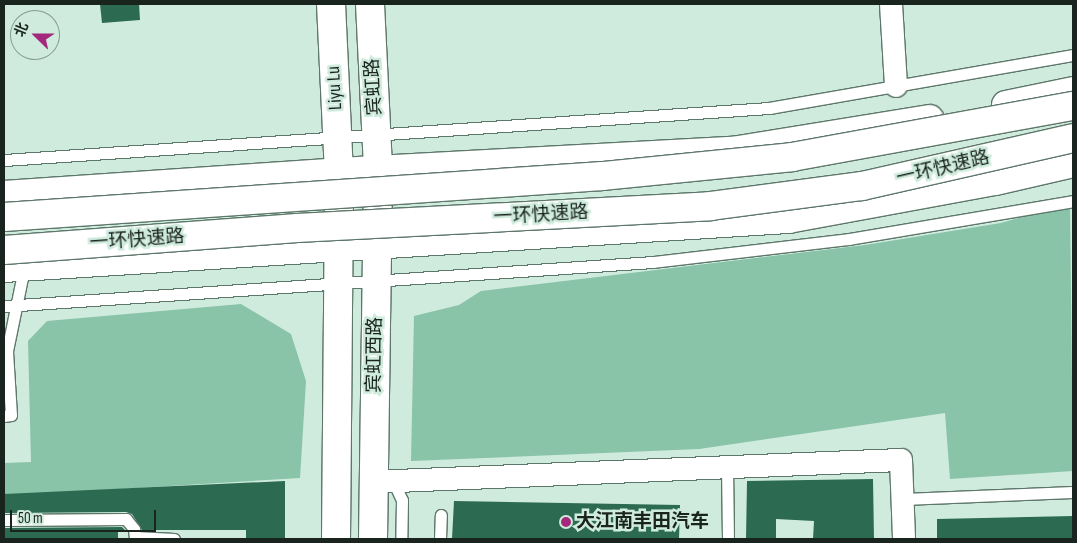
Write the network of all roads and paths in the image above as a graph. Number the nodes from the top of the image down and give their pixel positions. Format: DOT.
graph roads {
  1 [pos="331,4"];
  2 [pos="370,4"];
  3 [pos="891,4"];
  4 [pos="1073,55"];
  5 [pos="896,86"];
  6 [pos="1073,91"];
  7 [pos="1073,106"];
  8 [pos="376,133"];
  9 [pos="338,136"];
  10 [pos="1073,138"];
  11 [pos="4,160"];
  12 [pos="1073,163"];
  13 [pos="378,170"];
  14 [pos="339,172"];
  15 [pos="4,195"];
  16 [pos="1073,202"];
  17 [pos="4,217"];
  18 [pos="378,245"];
  19 [pos="340,247"];
  20 [pos="4,250"];
  21 [pos="14,267"];
  22 [pos="375,281"];
  23 [pos="340,284"];
  24 [pos="9,306"];
  25 [pos="6,351"];
  26 [pos="4,416"];
  27 [pos="727,467"];
  28 [pos="383,482"];
  29 [pos="1073,492"];
  30 [pos="902,499"];
  31 [pos="441,515"];
  32 [pos="4,520"];
  33 [pos="135,538"];
  34 [pos="174,539"];
  35 [pos="336,539"];
  36 [pos="373,539"];
  37 [pos="401,539"];
  38 [pos="440,539"];
  39 [pos="728,539"];
  40 [pos="904,539"];
  1 -- 9 [label="main road, Liyu Lu"];
  2 -- 8 [label="main road, 宾虹路"];
  3 -- 5 [label="street"];
  4 -- 5 [label="lane"];
  5 -- 8 [label="lane"];
  6 -- 13 [label="main road"];
  7 -- 17 [label="main road, 一环快速路, bridge"];
  8 -- 9 [label="lane"];
  8 -- 13 [label="main road, 宾虹路"];
  9 -- 11 [label="lane"];
  9 -- 14 [label="main road, Liyu Lu"];
  10 -- 20 [label="main road, 一环快速路, bridge"];
  12 -- 18 [label="main road"];
  13 -- 14 [label="main road"];
  13 -- 18 [label="main road, 宾虹西路"];
  14 -- 15 [label="main road"];
  14 -- 19 [label="main road, 宾虹西路"];
  16 -- 22 [label="lane"];
  18 -- 19 [label="main road"];
  18 -- 22 [label="main road, 宾虹西路"];
  19 -- 21 [label="main road"];
  19 -- 23 [label="main road, 宾虹西路"];
  21 -- 24 [label="lane"];
  22 -- 23 [label="lane"];
  22 -- 28 [label="main road, 宾虹西路"];
  23 -- 24 [label="lane"];
  23 -- 35 [label="main road, 宾虹西路"];
  24 -- 25 [label="lane"];
  25 -- 26 [label="lane"];
  27 -- 28 [label="street"];
  27 -- 30 [label="street"];
  27 -- 39 [label="lane"];
  28 -- 36 [label="main road, 宾虹西路"];
  28 -- 37 [label="lane"];
  29 -- 30 [label="lane"];
  30 -- 40 [label="street"];
  31 -- 38 [label="lane"];
  32 -- 33 [label="lane"];
  33 -- 34 [label="lane"];
}
